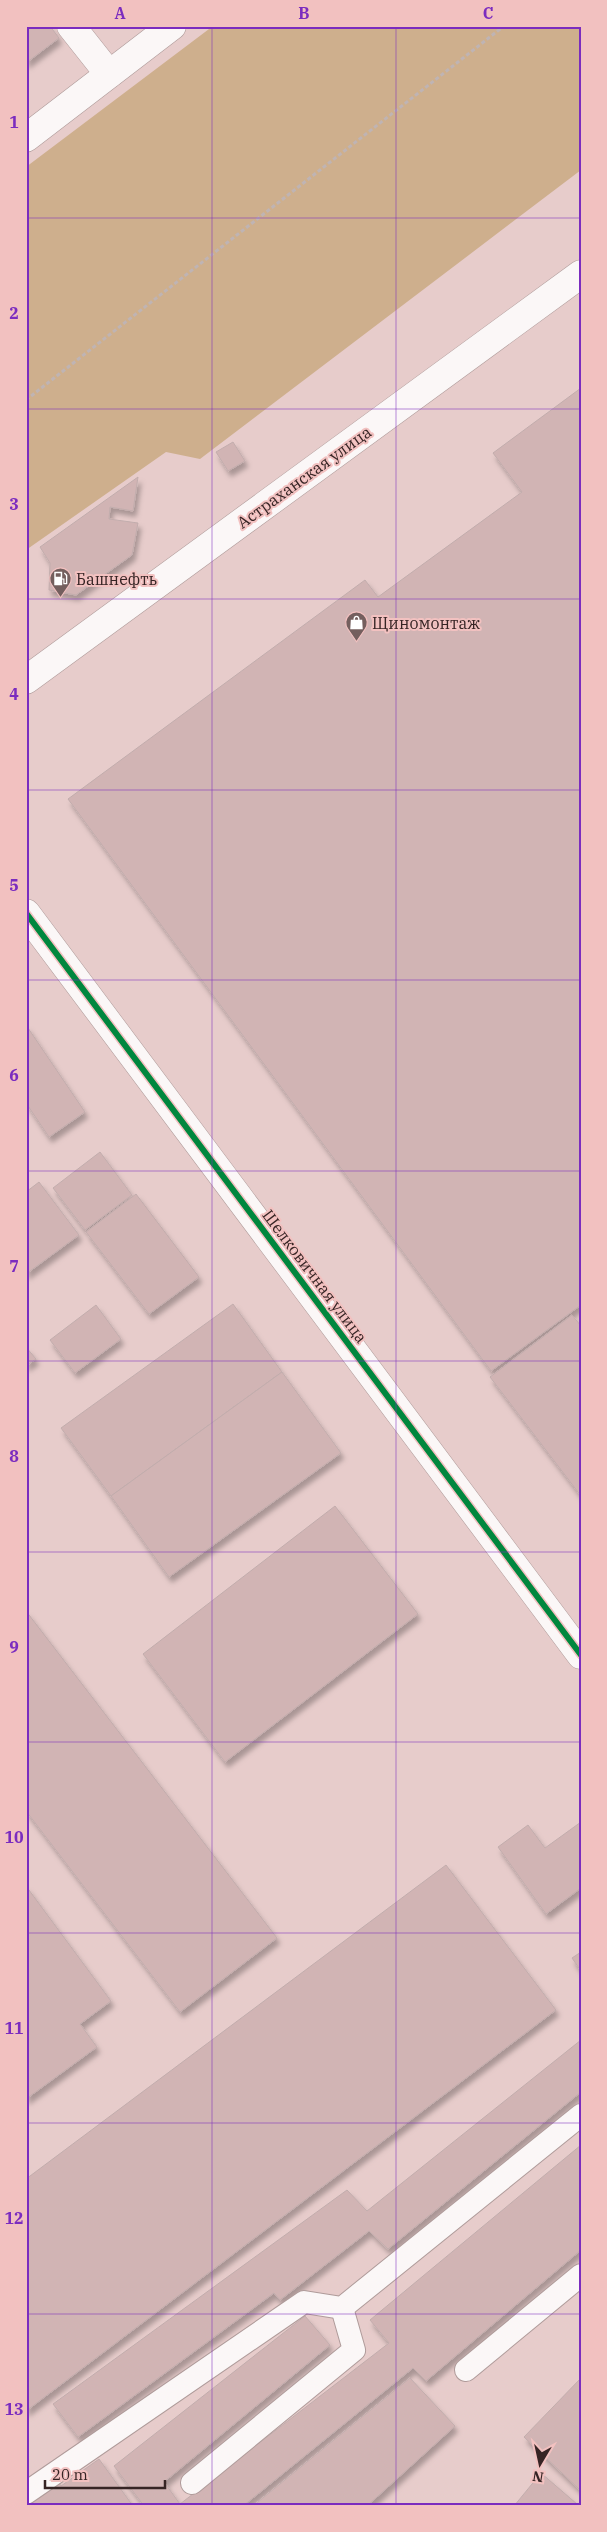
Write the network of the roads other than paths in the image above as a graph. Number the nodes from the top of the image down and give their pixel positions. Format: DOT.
graph roads {
  1 [pos="71,26"];
  2 [pos="172,26"];
  3 [pos="109,74"];
  4 [pos="26,138"];
  5 [pos="581,274"];
  6 [pos="26,680"];
  7 [pos="26,913"];
  8 [pos="581,1655"];
  9 [pos="581,2115"];
  10 [pos="581,2275"];
  11 [pos="342,2308"];
  12 [pos="466,2370"];
  13 [pos="192,2483"];
  14 [pos="26,2493"];
  1 -- 3 [label="street"];
  2 -- 3 [label="street"];
  3 -- 4 [label="street"];
  5 -- 6 [label="street, Астраханская улица"];
  7 -- 8 [label="street, Шелковичная улица"];
  9 -- 11 [label="lane"];
  10 -- 12 [label="lane"];
  11 -- 13 [label="lane"];
  11 -- 14 [label="lane"];
}
